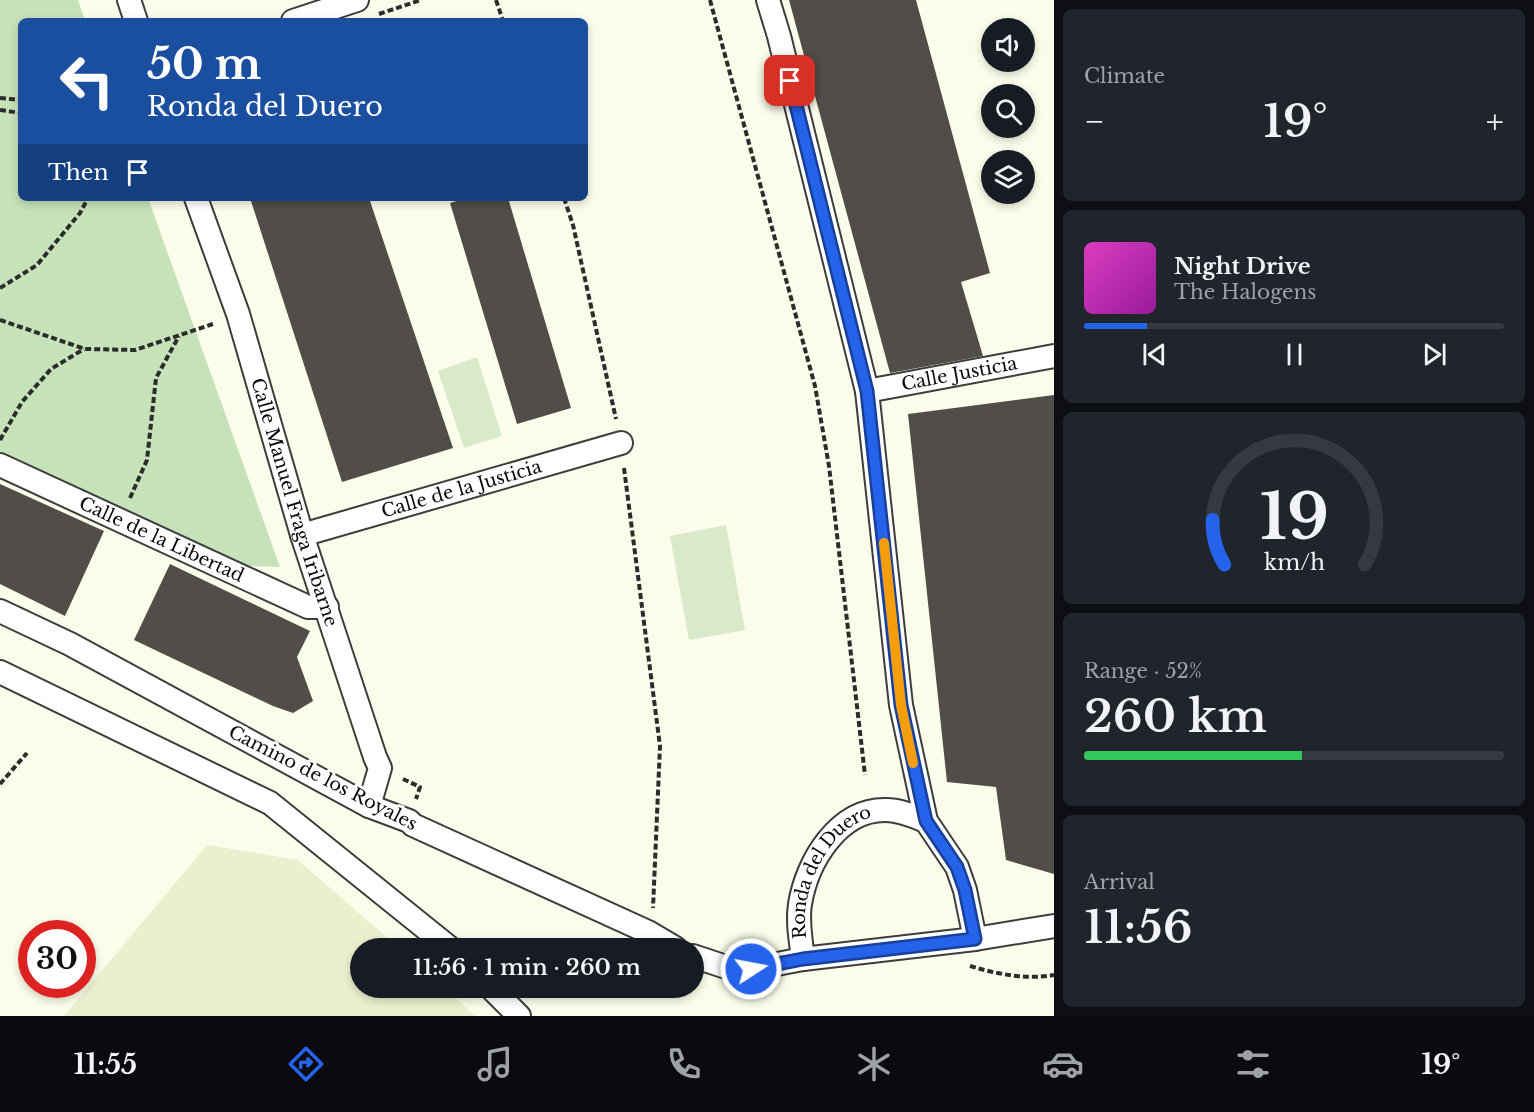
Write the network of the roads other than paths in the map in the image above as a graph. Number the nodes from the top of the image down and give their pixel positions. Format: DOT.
graph roads {
  1 [pos="129,0"];
  2 [pos="768,0"];
  3 [pos="363,9"];
  4 [pos="135,18"];
  5 [pos="310,18"];
  6 [pos="197,201"];
  7 [pos="1054,356"];
  8 [pos="867,391"];
  9 [pos="621,443"];
  10 [pos="0,465"];
  11 [pos="302,535"];
  12 [pos="327,607"];
  13 [pos="0,611"];
  14 [pos="0,672"];
  15 [pos="369,806"];
  16 [pos="926,821"];
  17 [pos="1054,926"];
  18 [pos="438,938"];
  19 [pos="658,938"];
  20 [pos="975,939"];
  21 [pos="803,959"];
  22 [pos="704,960"];
  23 [pos="501,998"];
  24 [pos="519,1016"];
  1 -- 4 [label="street"];
  2 -- 8 [label="street"];
  3 -- 5 [label="street"];
  6 -- 11 [label="street, Calle Manuel Fraga Iribarne"];
  7 -- 8 [label="street, Calle Justicia"];
  8 -- 16 [label="street"];
  9 -- 11 [label="street, Calle de la Justicia"];
  10 -- 12 [label="street, Calle de la Libertad"];
  11 -- 12 [label="street, Calle Manuel Fraga Iribarne"];
  12 -- 15 [label="street, Calle Manuel Fraga Iribarne"];
  13 -- 15 [label="street, Camino de los Royales"];
  14 -- 18 [label="street"];
  15 -- 19 [label="street, Camino de los Royales"];
  16 -- 20 [label="street"];
  16 -- 21 [label="street, Ronda del Duero"];
  17 -- 20 [label="street"];
  20 -- 21 [label="street"];
  21 -- 22 [label="street"];
  23 -- 24 [label="street"];
}
